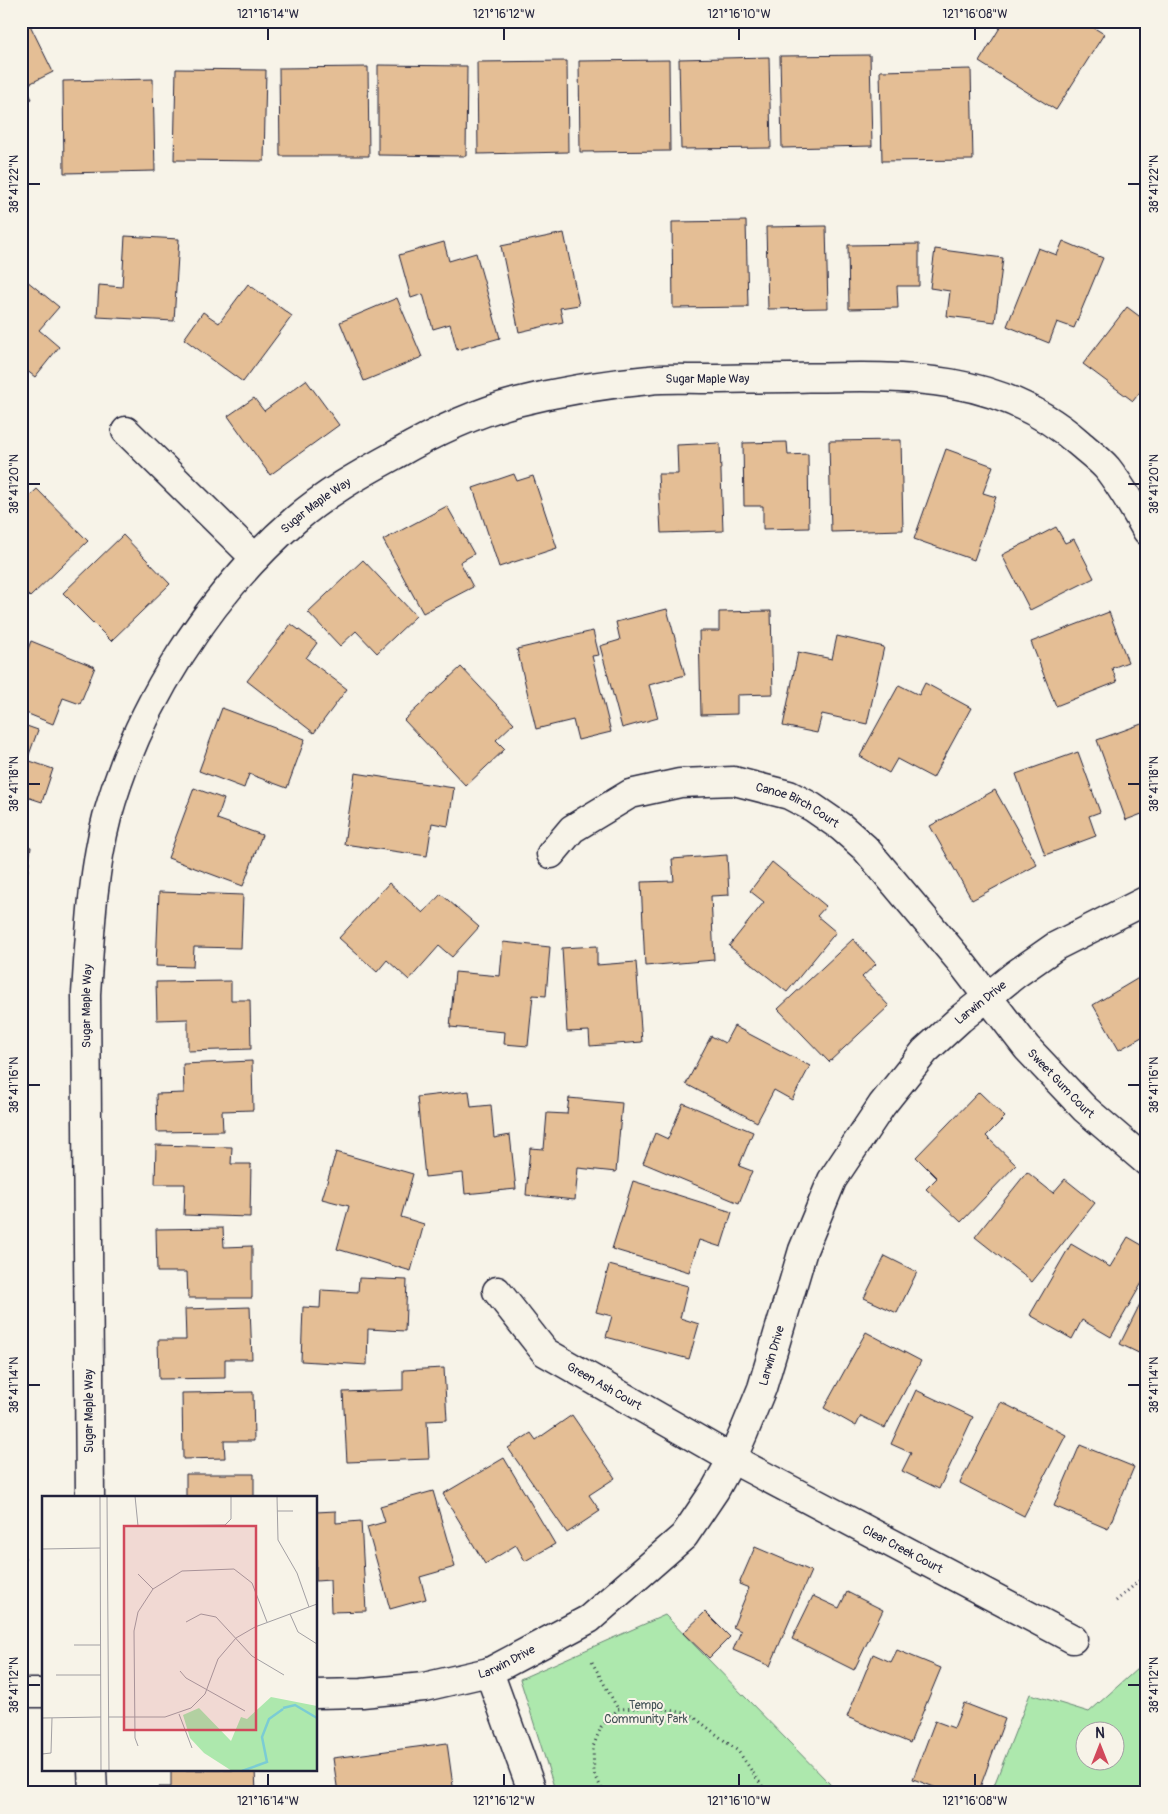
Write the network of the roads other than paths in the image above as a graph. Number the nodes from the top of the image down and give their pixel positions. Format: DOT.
graph roads {
  1 [pos="126,431"];
  2 [pos="1147,531"];
  3 [pos="255,558"];
  4 [pos="551,854"];
  5 [pos="1147,900"];
  6 [pos="988,995"];
  7 [pos="1147,1162"];
  8 [pos="497,1291"];
  9 [pos="732,1459"];
  10 [pos="90,1496"];
  11 [pos="1073,1639"];
  12 [pos="488,1672"];
  13 [pos="21,1693"];
  14 [pos="42,1693"];
  15 [pos="318,1694"];
  16 [pos="92,1772"];
  17 [pos="93,1793"];
  18 [pos="532,1793"];
  1 -- 3 [label="street"];
  2 -- 3 [label="street, Sugar Maple Way"];
  3 -- 10 [label="street, Sugar Maple Way"];
  4 -- 6 [label="street, Canoe Birch Court"];
  5 -- 6 [label="street, Larwin Drive"];
  6 -- 7 [label="street, Sweet Gum Court"];
  6 -- 9 [label="street, Larwin Drive"];
  8 -- 9 [label="street, Green Ash Court"];
  9 -- 11 [label="street, Clear Creek Court"];
  9 -- 12 [label="street, Larwin Drive"];
  12 -- 15 [label="street, Larwin Drive"];
  12 -- 18 [label="street"];
  13 -- 14 [label="street"];
  16 -- 17 [label="street"];
}
